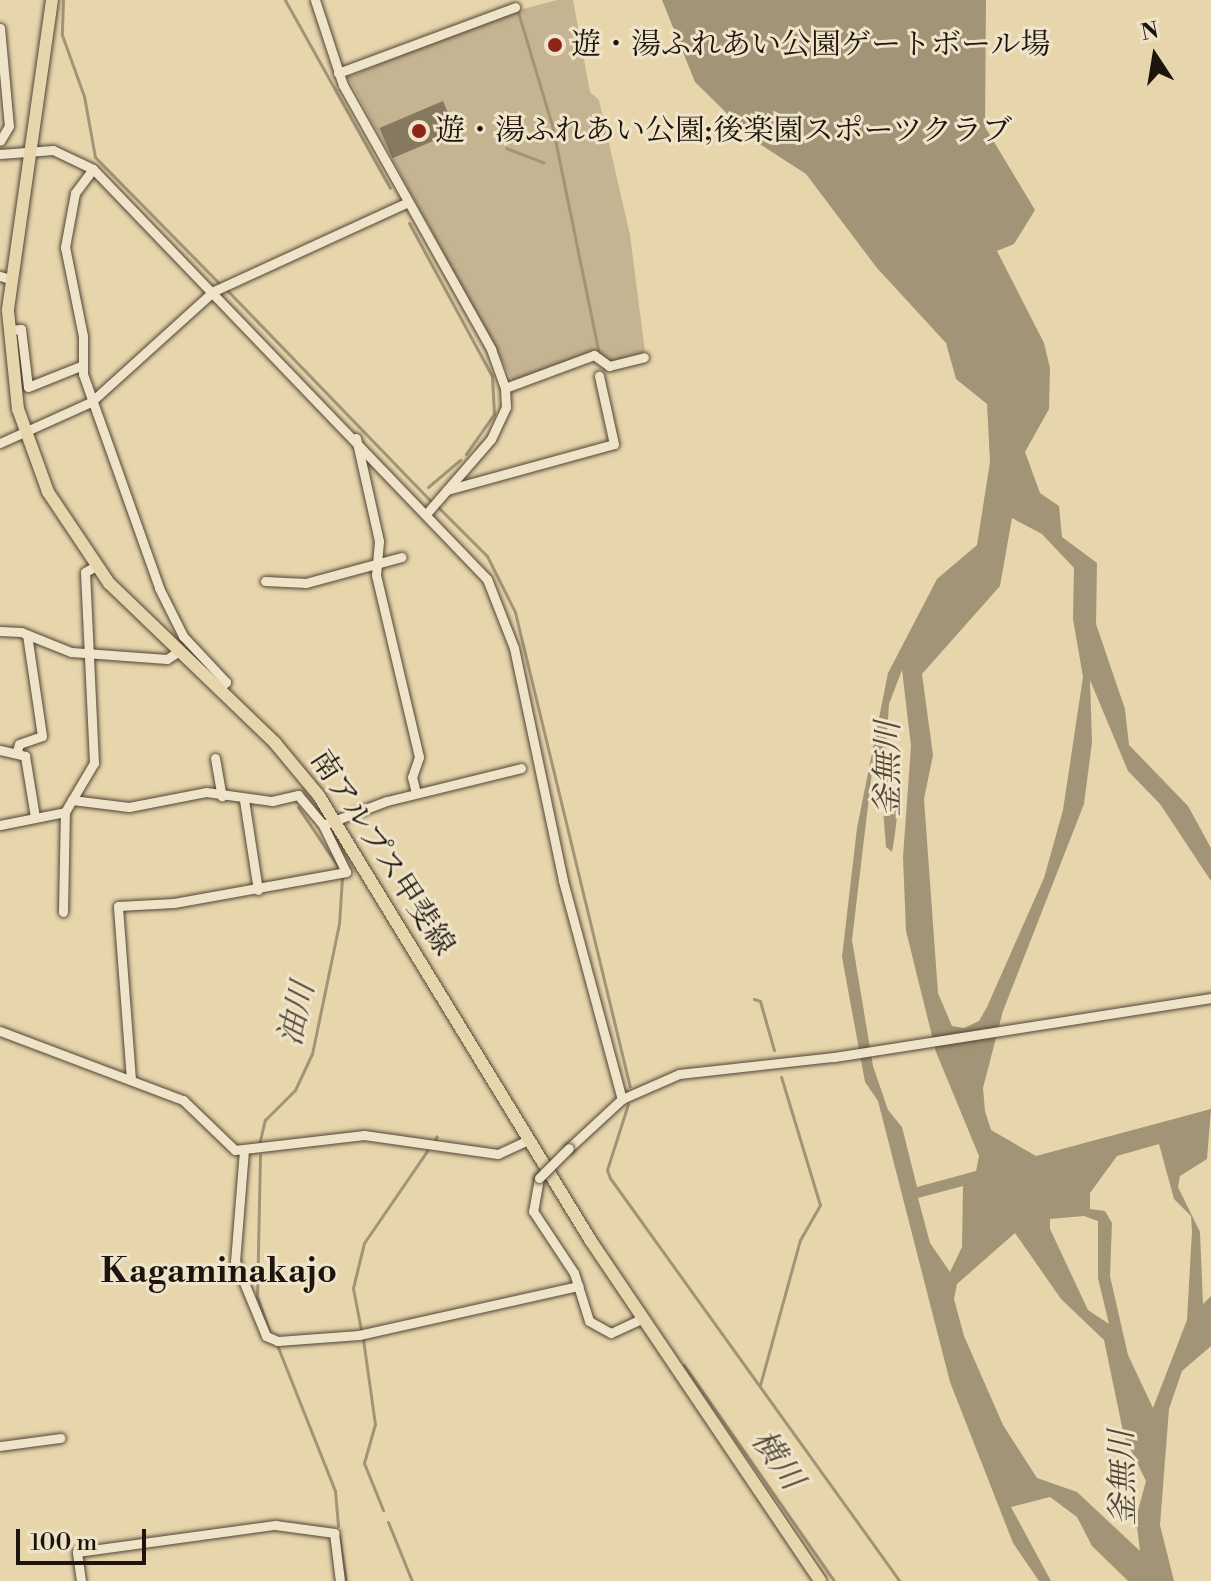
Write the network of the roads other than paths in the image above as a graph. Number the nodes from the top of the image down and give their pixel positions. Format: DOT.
graph roads {
  1 [pos="52,0"];
  2 [pos="315,0"];
  3 [pos="515,7"];
  4 [pos="0,28"];
  5 [pos="338,73"];
  6 [pos="0,141"];
  7 [pos="29,149"];
  8 [pos="0,154"];
  9 [pos="93,169"];
  10 [pos="408,202"];
  11 [pos="5,277"];
  12 [pos="214,291"];
  13 [pos="9,330"];
  14 [pos="644,357"];
  15 [pos="83,365"];
  16 [pos="599,376"];
  17 [pos="505,388"];
  18 [pos="91,402"];
  19 [pos="25,435"];
  20 [pos="355,437"];
  21 [pos="0,443"];
  22 [pos="447,490"];
  23 [pos="427,513"];
  24 [pos="402,557"];
  25 [pos="96,566"];
  26 [pos="376,567"];
  27 [pos="265,581"];
  28 [pos="0,631"];
  29 [pos="27,635"];
  30 [pos="179,651"];
  31 [pos="88,654"];
  32 [pos="218,689"];
  33 [pos="0,750"];
  34 [pos="17,751"];
  35 [pos="215,758"];
  36 [pos="521,768"];
  37 [pos="416,793"];
  38 [pos="222,796"];
  39 [pos="72,800"];
  40 [pos="244,800"];
  41 [pos="65,812"];
  42 [pos="35,817"];
  43 [pos="336,819"];
  44 [pos="0,825"];
  45 [pos="323,825"];
  46 [pos="258,890"];
  47 [pos="63,912"];
  48 [pos="1211,998"];
  49 [pos="0,1031"];
  50 [pos="131,1080"];
  51 [pos="622,1099"];
  52 [pos="530,1139"];
  53 [pos="244,1150"];
  54 [pos="579,1286"];
  55 [pos="641,1319"];
  56 [pos="60,1438"];
  57 [pos="0,1446"];
  58 [pos="81,1581"];
  59 [pos="340,1581"];
  60 [pos="820,1581"];
  1 -- 7 [label="main road, 南アルプス甲斐線"];
  2 -- 5 [label="street"];
  3 -- 5 [label="street"];
  4 -- 6 [label="street"];
  5 -- 10 [label="street"];
  7 -- 8 [label="street"];
  7 -- 9 [label="street"];
  7 -- 11 [label="main road, 南アルプス甲斐線"];
  9 -- 12 [label="street"];
  9 -- 15 [label="street"];
  10 -- 12 [label="street"];
  10 -- 17 [label="street"];
  11 -- 13 [label="main road, 南アルプス甲斐線"];
  12 -- 18 [label="street"];
  12 -- 20 [label="street"];
  13 -- 15 [label="street"];
  13 -- 19 [label="main road, 南アルプス甲斐線"];
  14 -- 17 [label="street"];
  15 -- 18 [label="street"];
  16 -- 22 [label="street"];
  17 -- 22 [label="street"];
  18 -- 19 [label="street"];
  18 -- 32 [label="street"];
  19 -- 21 [label="street"];
  19 -- 25 [label="main road, 南アルプス甲斐線"];
  20 -- 23 [label="street"];
  20 -- 26 [label="street"];
  22 -- 23 [label="street"];
  23 -- 51 [label="street"];
  24 -- 26 [label="street"];
  25 -- 30 [label="main road, 南アルプス甲斐線"];
  25 -- 31 [label="street"];
  26 -- 27 [label="street"];
  26 -- 37 [label="street"];
  28 -- 29 [label="street"];
  29 -- 31 [label="street"];
  29 -- 34 [label="street"];
  30 -- 31 [label="street"];
  30 -- 32 [label="main road, 南アルプス甲斐線"];
  31 -- 39 [label="street"];
  32 -- 43 [label="main road, 南アルプス甲斐線"];
  33 -- 34 [label="street"];
  34 -- 42 [label="street"];
  35 -- 38 [label="street"];
  36 -- 37 [label="street"];
  37 -- 43 [label="street"];
  38 -- 39 [label="street"];
  38 -- 40 [label="street"];
  39 -- 41 [label="street"];
  40 -- 45 [label="street"];
  40 -- 46 [label="street"];
  41 -- 42 [label="street"];
  41 -- 47 [label="street"];
  42 -- 44 [label="street"];
  43 -- 45 [label="street"];
  43 -- 52 [label="main road, 南アルプス甲斐線"];
  45 -- 46 [label="street"];
  46 -- 50 [label="street"];
  48 -- 51 [label="street"];
  49 -- 50 [label="street"];
  50 -- 53 [label="street"];
  51 -- 54 [label="street, bridge"];
  52 -- 53 [label="street"];
  52 -- 55 [label="main road, 南アルプス甲斐線"];
  53 -- 54 [label="street"];
  54 -- 55 [label="street"];
  55 -- 60 [label="main road, 南アルプス甲斐線"];
  56 -- 57 [label="street"];
  58 -- 59 [label="street"];
}
